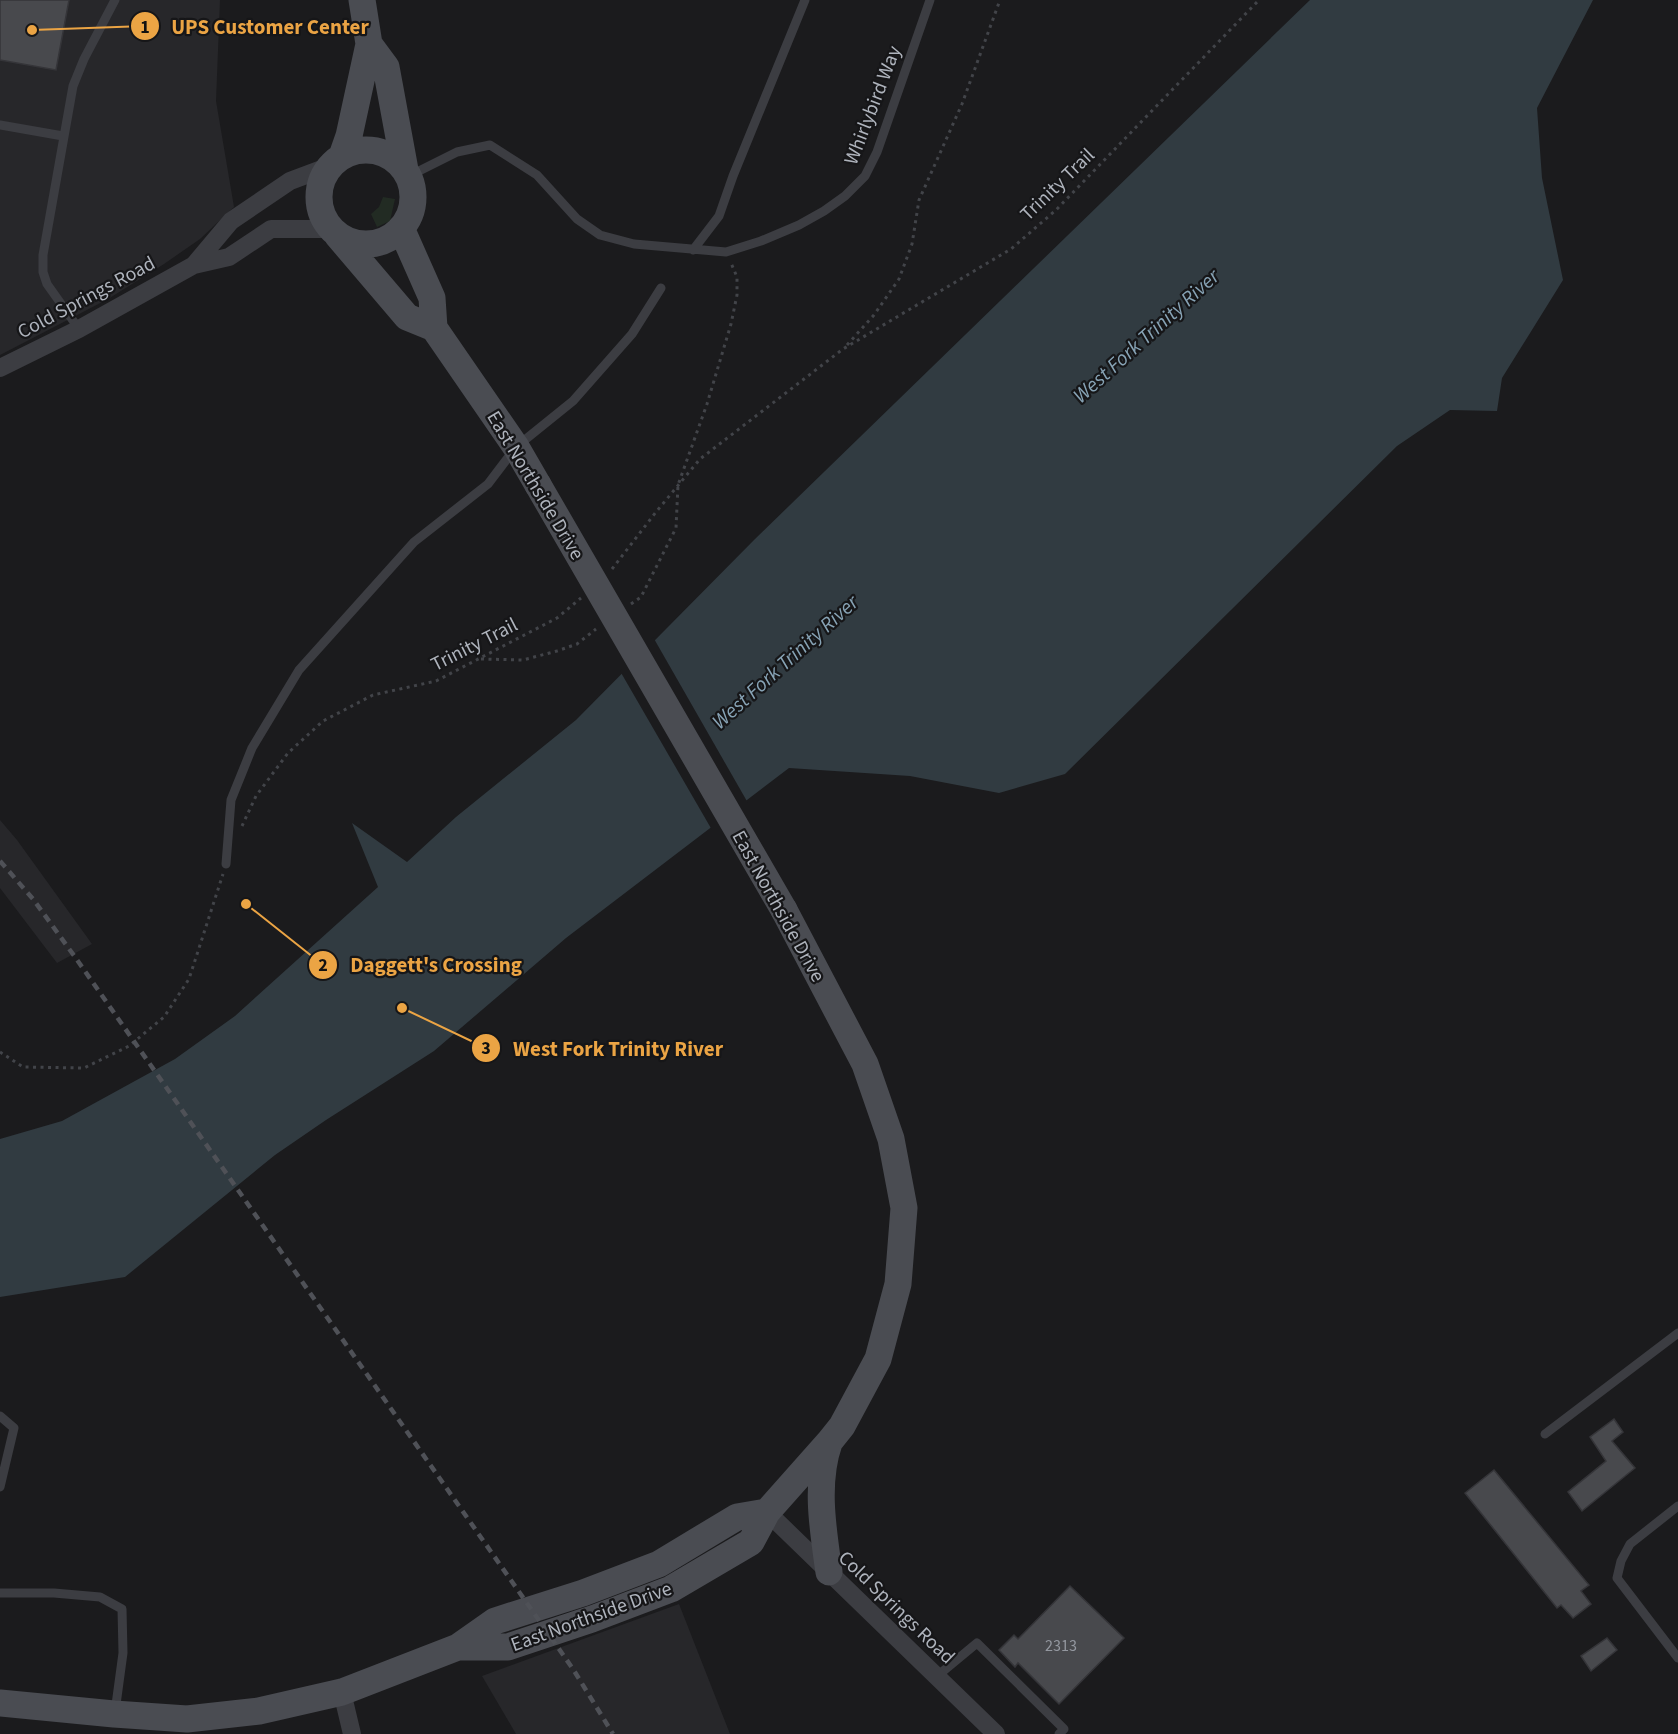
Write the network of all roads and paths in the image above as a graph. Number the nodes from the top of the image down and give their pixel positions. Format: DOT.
graph roads {
  1 [pos="115,0"];
  2 [pos="362,0"];
  3 [pos="805,0"];
  4 [pos="930,0"];
  5 [pos="1000,0"];
  6 [pos="1259,0"];
  7 [pos="369,44"];
  8 [pos="0,125"];
  9 [pos="63,136"];
  10 [pos="336,161"];
  11 [pos="407,173"];
  12 [pos="401,228"];
  13 [pos="335,232"];
  14 [pos="693,250"];
  15 [pos="726,252"];
  16 [pos="194,265"];
  17 [pos="661,288"];
  18 [pos="434,328"];
  19 [pos="79,329"];
  20 [pos="843,349"];
  21 [pos="0,368"];
  22 [pos="516,447"];
  23 [pos="678,485"];
  24 [pos="611,571"];
  25 [pos="584,594"];
  26 [pos="622,610"];
  27 [pos="604,624"];
  28 [pos="479,659"];
  29 [pos="242,826"];
  30 [pos="226,864"];
  31 [pos="1,1053"];
  32 [pos="1678,1333"];
  33 [pos="0,1416"];
  34 [pos="1545,1434"];
  35 [pos="830,1442"];
  36 [pos="0,1487"];
  37 [pos="1678,1506"];
  38 [pos="767,1512"];
  39 [pos="829,1572"];
  40 [pos="0,1593"];
  41 [pos="1678,1658"];
  42 [pos="936,1677"];
  43 [pos="342,1692"];
  44 [pos="0,1703"];
  45 [pos="114,1714"];
  46 [pos="352,1734"];
  47 [pos="996,1734"];
  48 [pos="1059,1734"];
  1 -- 9 [label="lane"];
  2 -- 7 [label="street"];
  3 -- 14 [label="lane"];
  4 -- 15 [label="lane, Whirlybird Way"];
  5 -- 20 [label="path, Trinity Trail"];
  6 -- 20 [label="path, Trinity Trail"];
  7 -- 10 [label="street"];
  7 -- 11 [label="street"];
  8 -- 9 [label="lane"];
  9 -- 19 [label="lane"];
  10 -- 11 [label="street"];
  10 -- 13 [label="street"];
  10 -- 16 [label="street, Cold Springs Road"];
  11 -- 12 [label="street"];
  11 -- 14 [label="lane, Whirlybird Way"];
  12 -- 13 [label="street"];
  12 -- 18 [label="street"];
  13 -- 16 [label="street, Cold Springs Road"];
  13 -- 18 [label="street"];
  14 -- 15 [label="lane, Whirlybird Way"];
  15 -- 23 [label="path"];
  16 -- 19 [label="street, Cold Springs Road"];
  17 -- 22 [label="lane"];
  18 -- 22 [label="street, East Northside Drive"];
  19 -- 21 [label="street, Cold Springs Road"];
  20 -- 23 [label="path, Trinity Trail"];
  22 -- 30 [label="lane"];
  22 -- 35 [label="street, East Northside Drive, bridge"];
  23 -- 24 [label="path, Trinity Trail"];
  23 -- 26 [label="path"];
  25 -- 28 [label="path, Trinity Trail"];
  27 -- 28 [label="path"];
  28 -- 29 [label="path, Trinity Trail"];
  30 -- 31 [label="path"];
  32 -- 34 [label="lane"];
  33 -- 36 [label="lane"];
  35 -- 38 [label="street, East Northside Drive"];
  35 -- 39 [label="street"];
  37 -- 41 [label="lane"];
  38 -- 39 [label="street, Cold Springs Road"];
  38 -- 43 [label="street, East Northside Drive"];
  39 -- 42 [label="street, Cold Springs Road"];
  40 -- 45 [label="lane"];
  42 -- 47 [label="street, Cold Springs Road"];
  42 -- 48 [label="lane"];
  43 -- 45 [label="street, East Northside Drive"];
  43 -- 46 [label="street"];
  44 -- 45 [label="street, East Northside Drive"];
}
